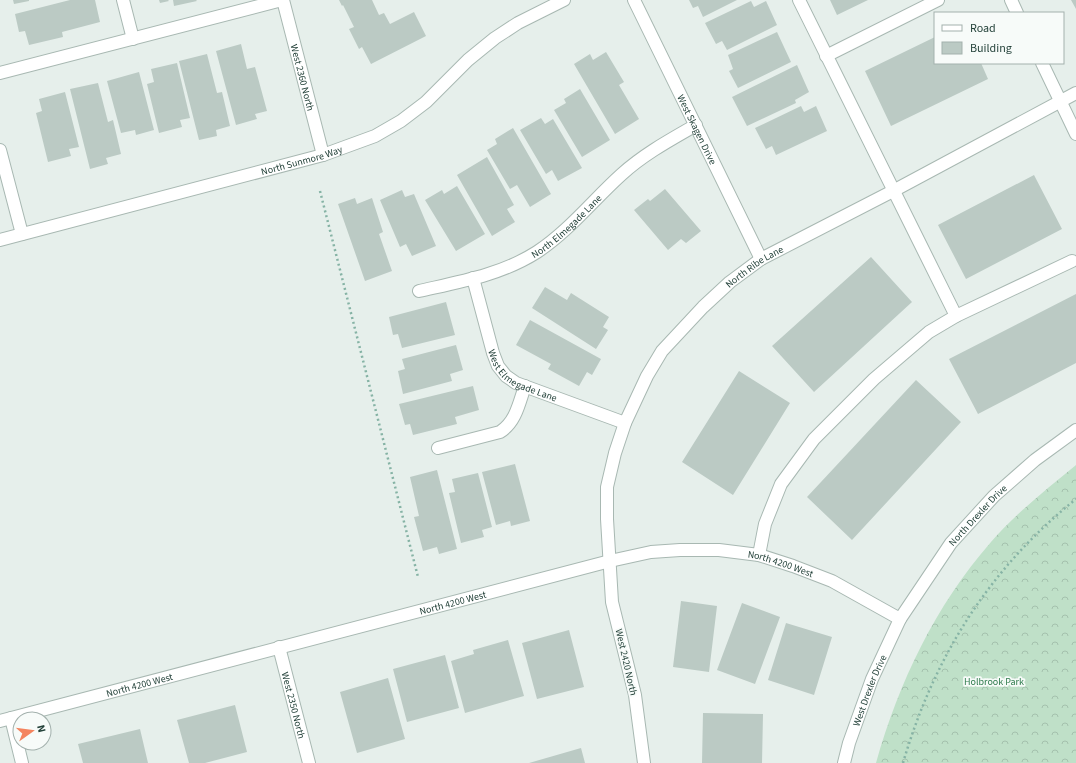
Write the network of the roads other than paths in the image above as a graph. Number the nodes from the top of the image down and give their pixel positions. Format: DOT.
graph roads {
  1 [pos="123,0"];
  2 [pos="283,0"];
  3 [pos="564,0"];
  4 [pos="634,0"];
  5 [pos="798,0"];
  6 [pos="938,0"];
  7 [pos="1011,0"];
  8 [pos="1017,12"];
  9 [pos="133,39"];
  10 [pos="826,56"];
  11 [pos="1042,64"];
  12 [pos="0,73"];
  13 [pos="1076,93"];
  14 [pos="1061,101"];
  15 [pos="696,125"];
  16 [pos="1076,134"];
  17 [pos="0,150"];
  18 [pos="323,155"];
  19 [pos="893,191"];
  20 [pos="22,234"];
  21 [pos="0,240"];
  22 [pos="761,259"];
  23 [pos="1072,261"];
  24 [pos="474,278"];
  25 [pos="419,291"];
  26 [pos="956,316"];
  27 [pos="525,386"];
  28 [pos="625,423"];
  29 [pos="1076,430"];
  30 [pos="438,448"];
  31 [pos="759,555"];
  32 [pos="610,561"];
  33 [pos="900,619"];
  34 [pos="280,648"];
  35 [pos="5,719"];
  36 [pos="22,763"];
  37 [pos="309,763"];
  38 [pos="644,763"];
  39 [pos="844,763"];
  1 -- 9 [label="street"];
  2 -- 9 [label="street"];
  2 -- 18 [label="street, West 2360 North"];
  3 -- 18 [label="street, North Sunmore Way"];
  4 -- 15 [label="street, West Skagen Drive"];
  5 -- 10 [label="street"];
  6 -- 10 [label="street"];
  7 -- 8 [label="street"];
  9 -- 12 [label="street"];
  10 -- 19 [label="street"];
  11 -- 14 [label="street"];
  13 -- 14 [label="street, North Ribe Lane"];
  14 -- 16 [label="street"];
  14 -- 19 [label="street, North Ribe Lane"];
  15 -- 22 [label="street, West Skagen Drive"];
  15 -- 24 [label="street, North Elmegade Lane"];
  17 -- 20 [label="street"];
  18 -- 20 [label="street, North Sunmore Way"];
  19 -- 22 [label="street, North Ribe Lane"];
  19 -- 26 [label="street"];
  20 -- 21 [label="street, North Sunmore Way"];
  22 -- 28 [label="street, North Ribe Lane"];
  23 -- 26 [label="street"];
  24 -- 25 [label="street, North Elmegade Lane"];
  24 -- 27 [label="street, West Elmegade Lane"];
  26 -- 31 [label="street"];
  27 -- 28 [label="street, West Elmegade Lane"];
  27 -- 30 [label="street"];
  28 -- 32 [label="street, North Ribe Lane"];
  29 -- 33 [label="street, North Drexler Drive"];
  31 -- 32 [label="street, North 4200 West"];
  31 -- 33 [label="street, North 4200 West"];
  32 -- 34 [label="street, North 4200 West"];
  32 -- 38 [label="street, West 2420 North"];
  33 -- 39 [label="street, West Drexler Drive"];
  34 -- 35 [label="street, North 4200 West"];
  34 -- 37 [label="street, West 2350 North"];
  35 -- 36 [label="street"];
}
